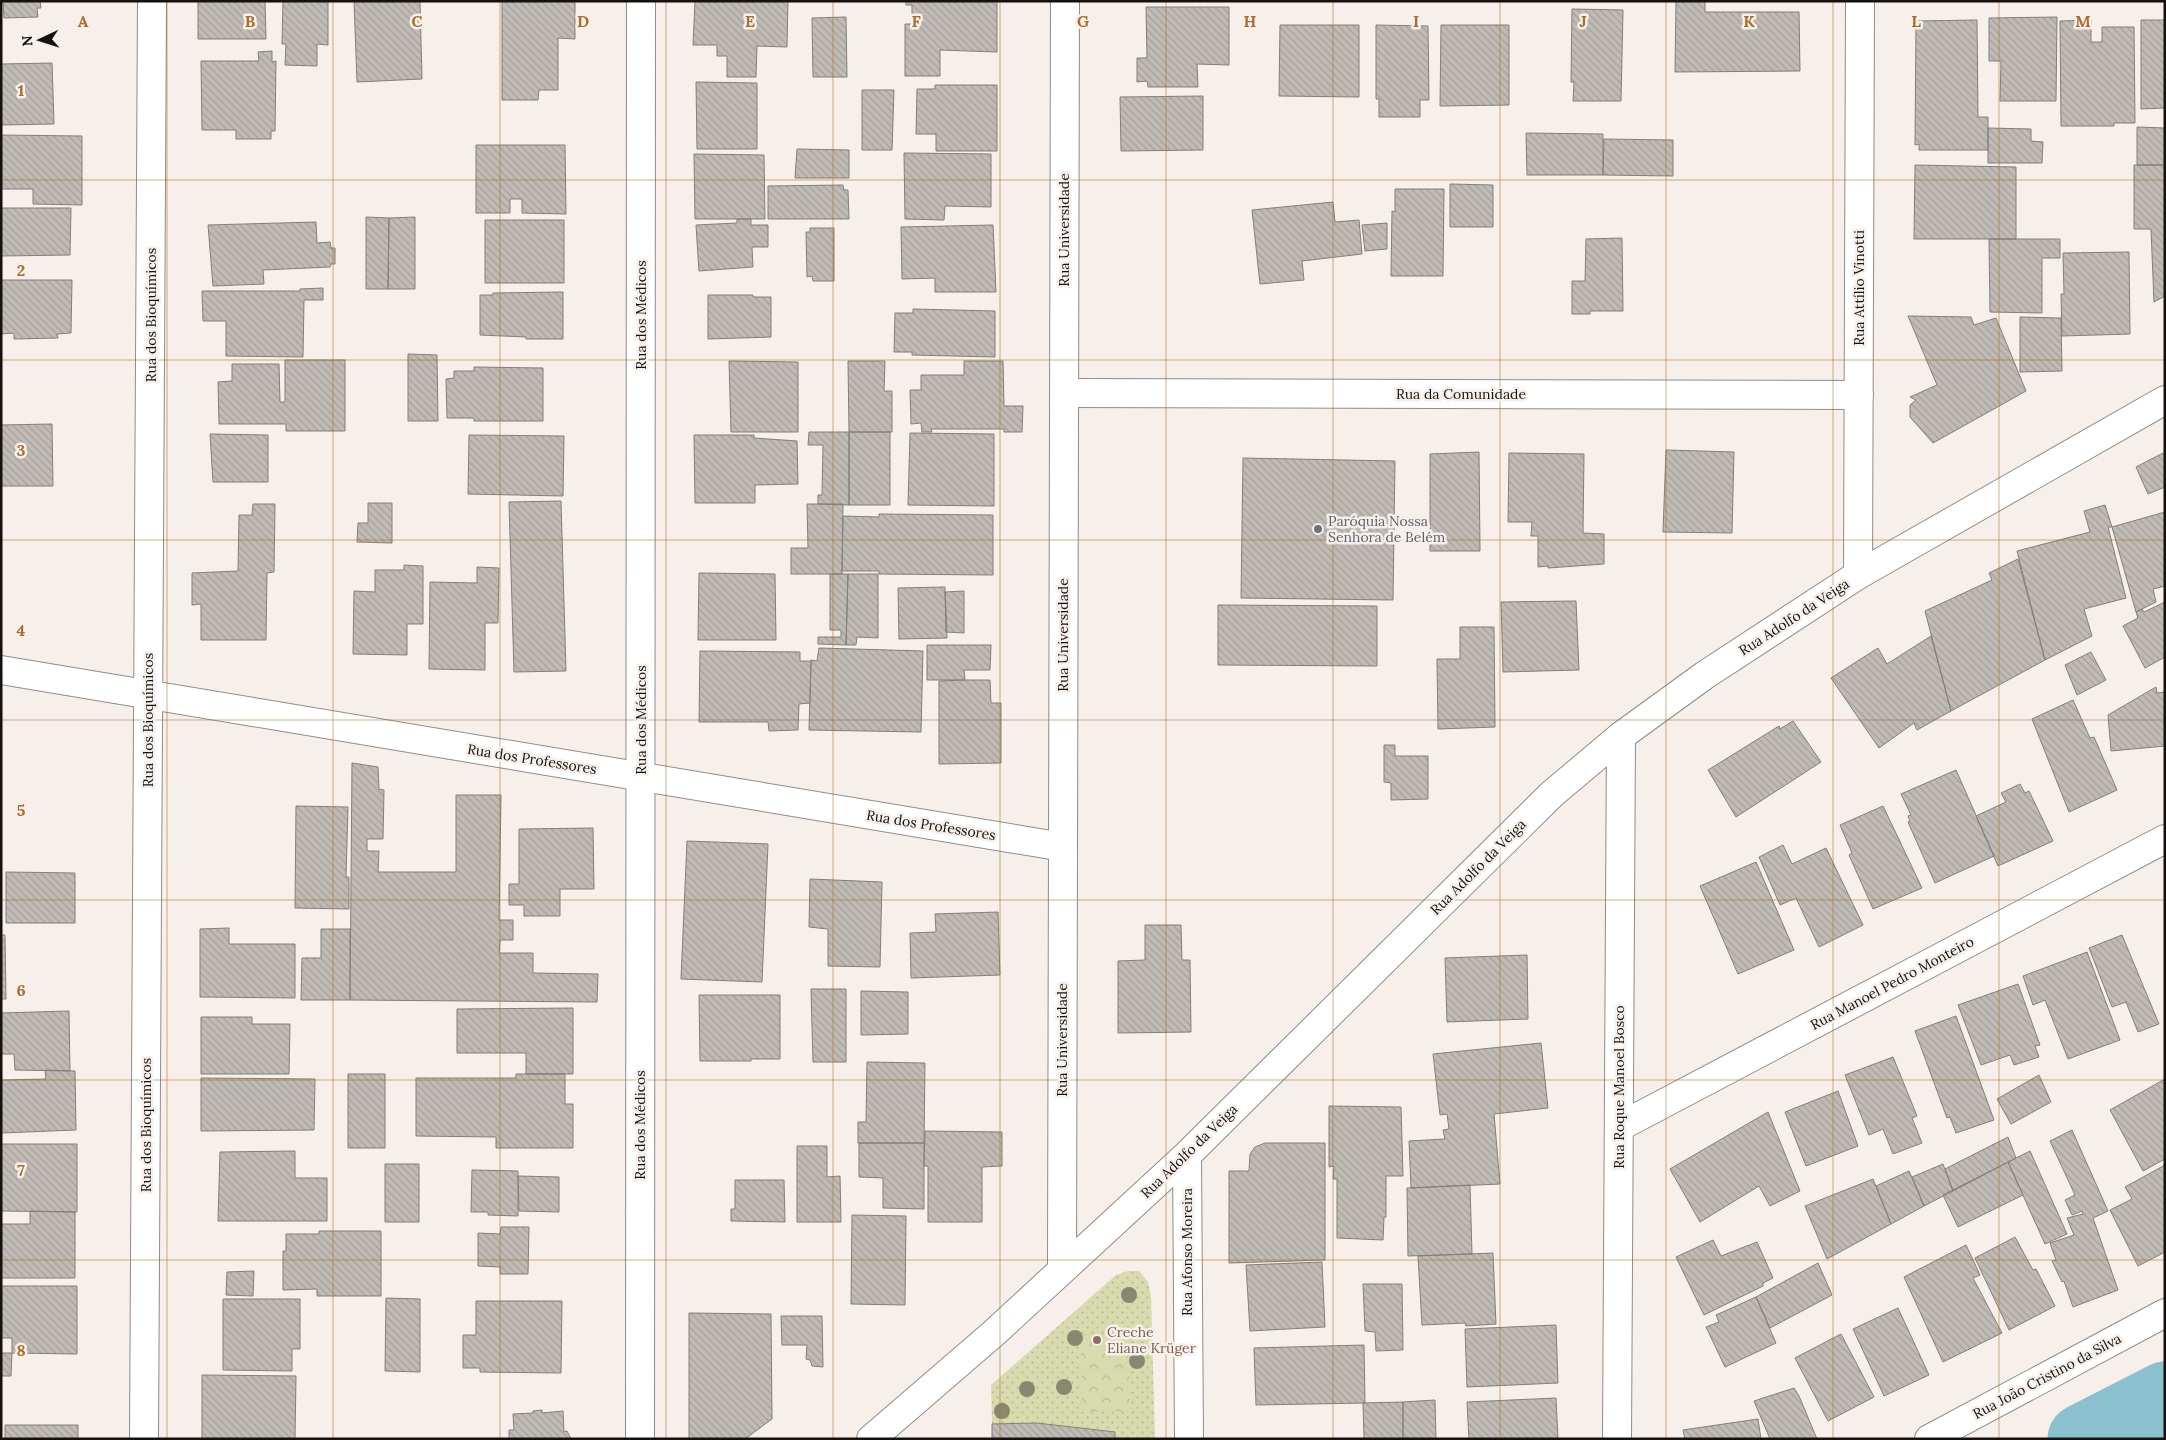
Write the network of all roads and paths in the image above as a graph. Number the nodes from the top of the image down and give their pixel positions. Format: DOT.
graph roads {
  1 [pos="152,1"];
  2 [pos="641,1"];
  3 [pos="1065,1"];
  4 [pos="1860,1"];
  5 [pos="1064,393"];
  6 [pos="1859,396"];
  7 [pos="2165,400"];
  8 [pos="1858,575"];
  9 [pos="1,670"];
  10 [pos="148,695"];
  11 [pos="1621,736"];
  12 [pos="641,777"];
  13 [pos="2165,839"];
  14 [pos="1063,847"];
  15 [pos="1619,1127"];
  16 [pos="1187,1155"];
  17 [pos="1062,1269"];
  18 [pos="2165,1313"];
  19 [pos="144,1439"];
  20 [pos="640,1439"];
  21 [pos="871,1439"];
  22 [pos="1189,1439"];
  23 [pos="1617,1439"];
  24 [pos="1929,1439"];
  1 -- 10 [label="street, Rua dos Bioquímicos"];
  2 -- 12 [label="street, Rua dos Médicos"];
  3 -- 5 [label="street, Rua Universidade"];
  4 -- 6 [label="street, Rua Attílio Vinotti"];
  5 -- 6 [label="street, Rua da Comunidade"];
  5 -- 14 [label="street, Rua Universidade"];
  6 -- 8 [label="street, Rua Attílio Vinotti"];
  7 -- 8 [label="street, Rua Adolfo da Veiga"];
  8 -- 11 [label="street, Rua Adolfo da Veiga"];
  9 -- 10 [label="street, Rua dos Professores"];
  10 -- 12 [label="street, Rua dos Professores"];
  10 -- 19 [label="street, Rua dos Bioquímicos"];
  11 -- 15 [label="street, Rua Roque Manoel Bosco"];
  11 -- 16 [label="street, Rua Adolfo da Veiga"];
  12 -- 14 [label="street, Rua dos Professores"];
  12 -- 20 [label="street, Rua dos Médicos"];
  13 -- 15 [label="street, Rua Manoel Pedro Monteiro"];
  14 -- 17 [label="street, Rua Universidade"];
  15 -- 23 [label="street, Rua Roque Manoel Bosco"];
  16 -- 17 [label="street, Rua Adolfo da Veiga"];
  16 -- 22 [label="street, Rua Afonso Moreira"];
  17 -- 21 [label="street, Rua Adolfo da Veiga"];
  18 -- 24 [label="street, Rua João Cristino da Silva"];
}
